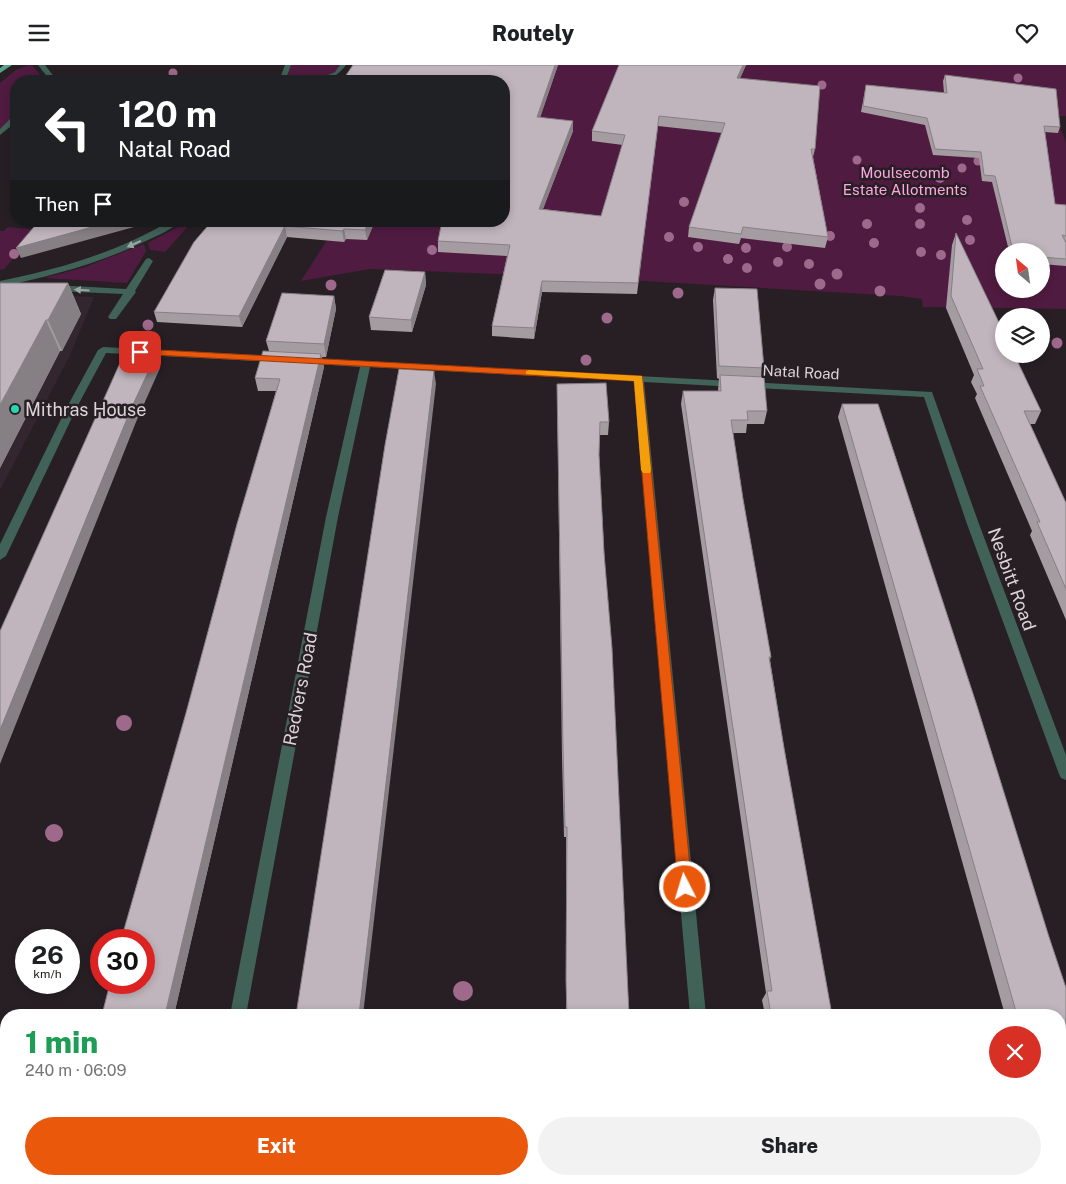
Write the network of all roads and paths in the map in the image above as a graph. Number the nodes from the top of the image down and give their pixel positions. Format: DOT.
graph roads {
  1 [pos="9,65"];
  2 [pos="41,65"];
  3 [pos="342,65"];
  4 [pos="0,71"];
  5 [pos="50,75"];
  6 [pos="332,75"];
  7 [pos="10,124"];
  8 [pos="0,133"];
  9 [pos="166,227"];
  10 [pos="149,261"];
  11 [pos="0,285"];
  12 [pos="131,292"];
  13 [pos="113,317"];
  14 [pos="366,364"];
  15 [pos="638,378"];
  16 [pos="928,394"];
  17 [pos="0,557"];
  18 [pos="1066,774"];
  19 [pos="239,1009"];
  20 [pos="697,1009"];
  1 -- 4 [label="main road"];
  2 -- 5 [label="street"];
  3 -- 6 [label="street"];
  7 -- 8 [label="street"];
  9 -- 11 [label="street, one-way"];
  10 -- 12 [label="street"];
  12 -- 11 [label="street, one-way"];
  12 -- 13 [label="street"];
  14 -- 15 [label="street, Natal Road"];
  14 -- 17 [label="street, Natal Road"];
  14 -- 19 [label="street, Redvers Road"];
  15 -- 16 [label="street, Natal Road"];
  15 -- 20 [label="street"];
  16 -- 18 [label="street, Nesbitt Road"];
}
